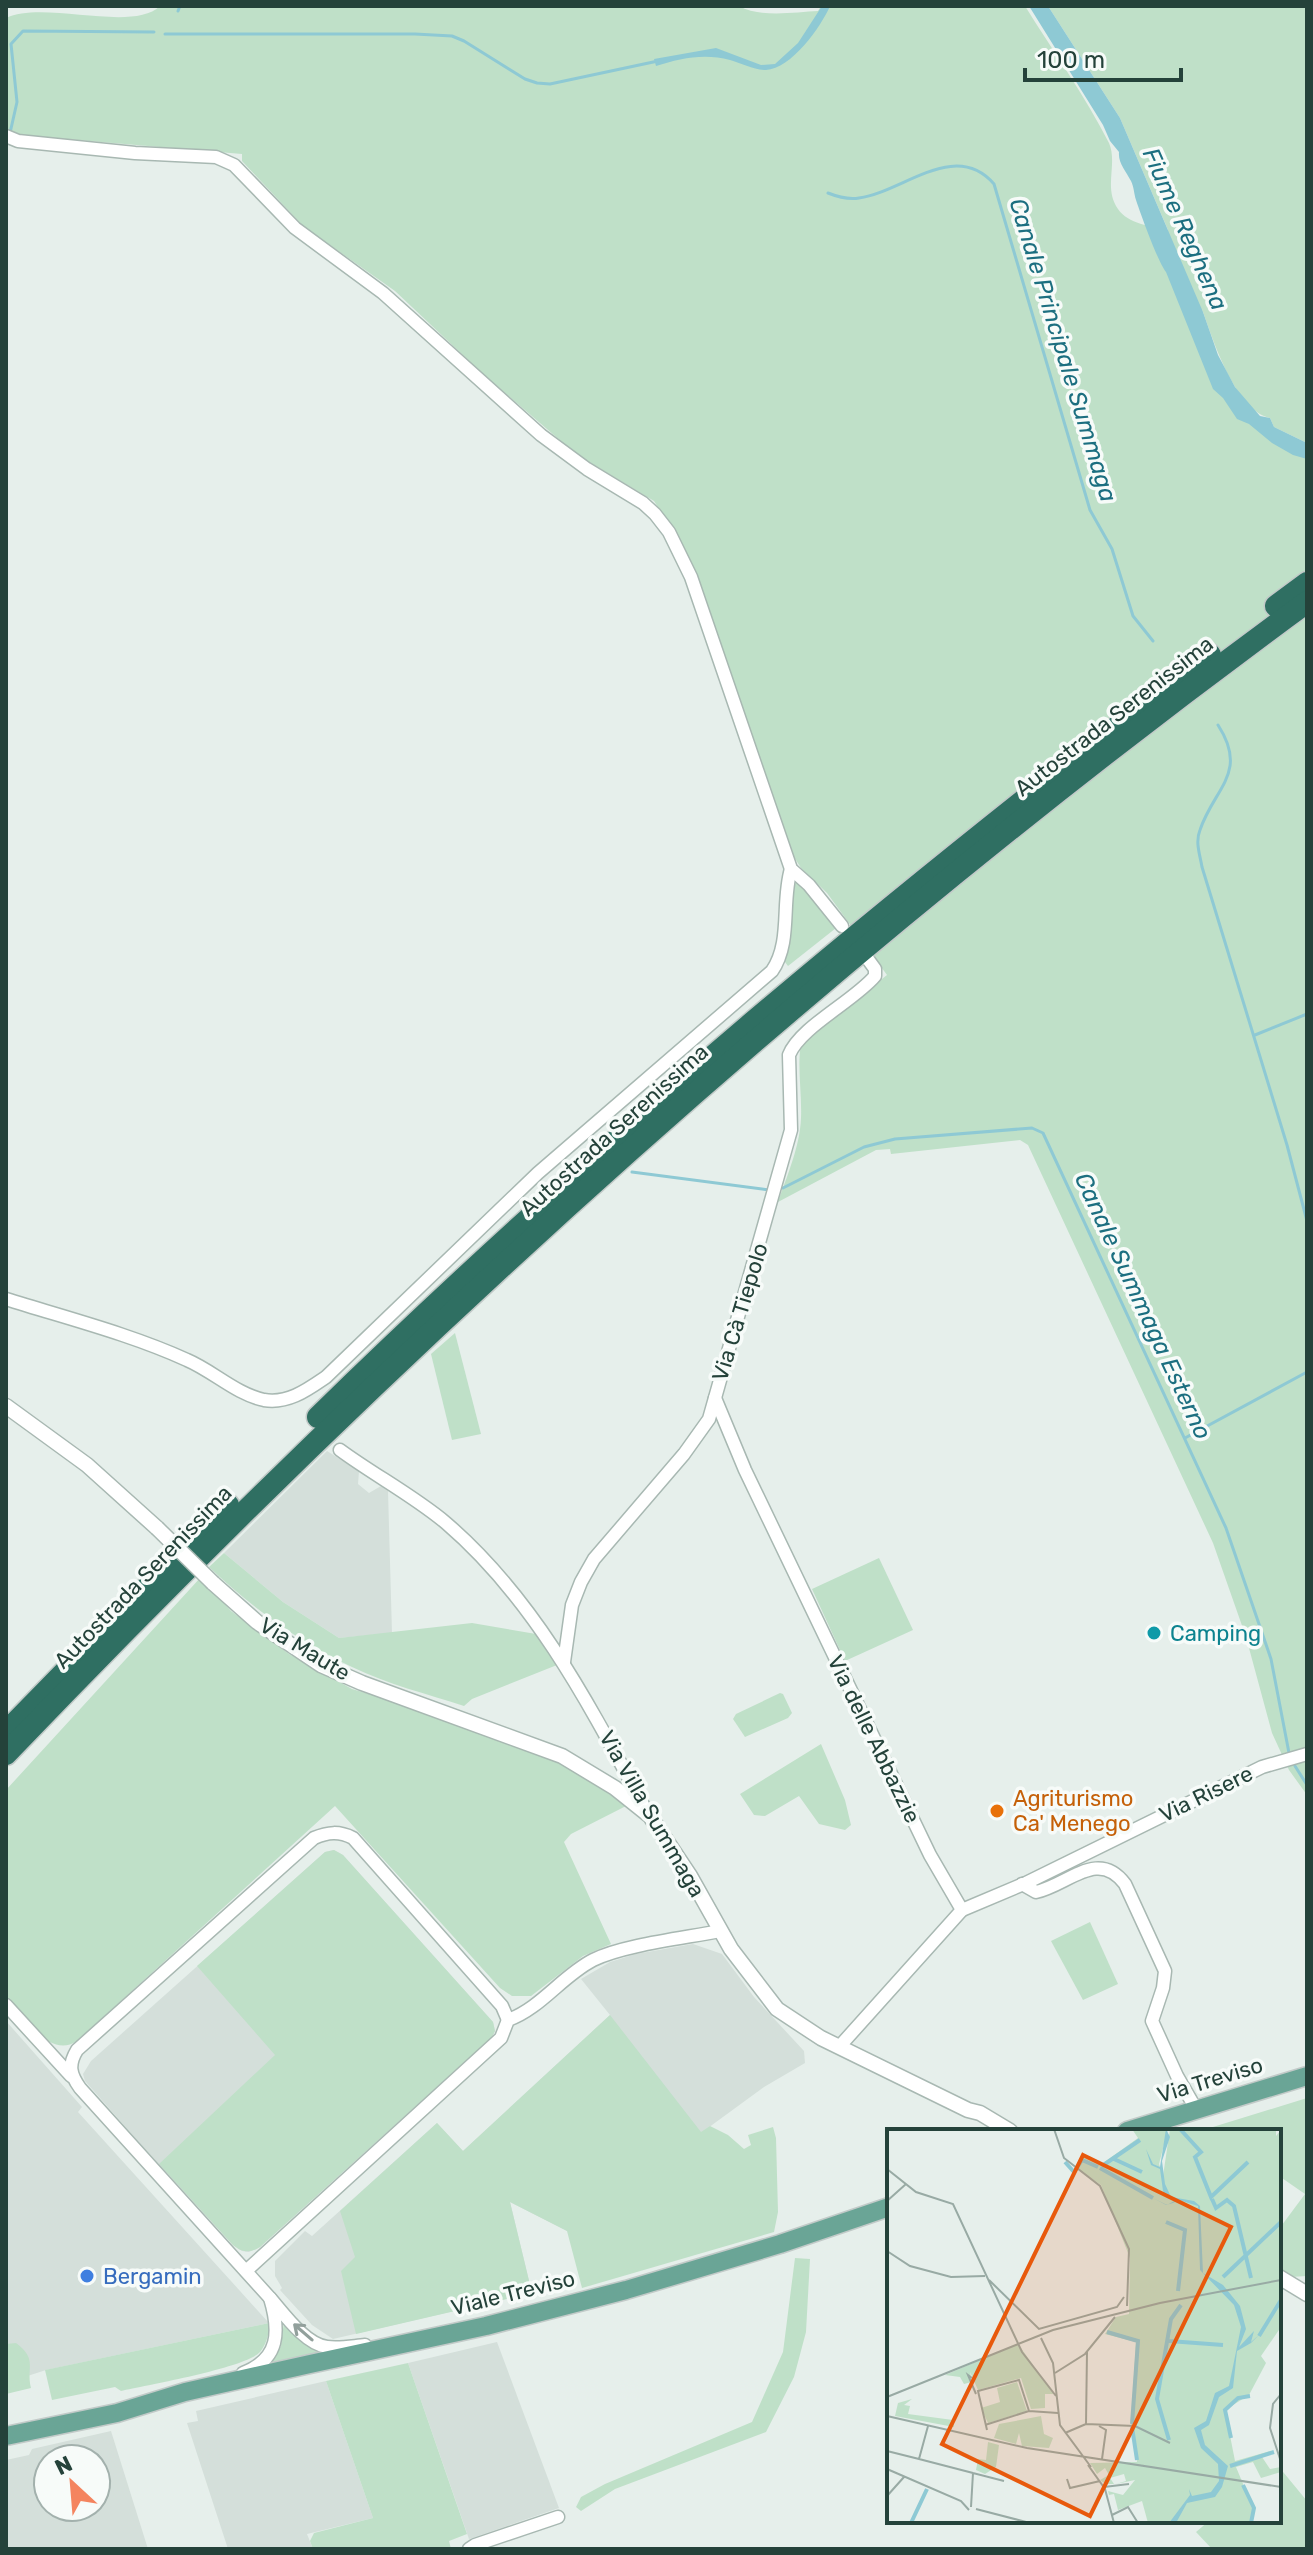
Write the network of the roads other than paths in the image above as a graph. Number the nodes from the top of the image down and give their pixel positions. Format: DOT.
graph roads {
  1 [pos="10,138"];
  2 [pos="1307,583"];
  3 [pos="1307,602"];
  4 [pos="791,869"];
  5 [pos="842,926"];
  6 [pos="867,958"];
  7 [pos="6,1299"];
  8 [pos="715,1397"];
  9 [pos="6,1406"];
  10 [pos="340,1450"];
  11 [pos="564,1662"];
  12 [pos="6,1732"];
  13 [pos="6,1754"];
  14 [pos="1307,1754"];
  15 [pos="624,1768"];
  16 [pos="605,1781"];
  17 [pos="650,1816"];
  18 [pos="1022,1884"];
  19 [pos="962,1910"];
  20 [pos="720,1931"];
  21 [pos="6,2005"];
  22 [pos="508,2020"];
  23 [pos="839,2047"];
  24 [pos="72,2078"];
  25 [pos="1307,2079"];
  26 [pos="1196,2109"];
  27 [pos="968,2110"];
  28 [pos="1175,2116"];
  29 [pos="984,2129"];
  30 [pos="1005,2129"];
  31 [pos="1133,2129"];
  32 [pos="1148,2129"];
  33 [pos="1162,2129"];
  34 [pos="887,2208"];
  35 [pos="887,2214"];
  36 [pos="848,2222"];
  37 [pos="246,2271"];
  38 [pos="1281,2278"];
  39 [pos="1307,2294"];
  40 [pos="270,2298"];
  41 [pos="486,2326"];
  42 [pos="185,2392"];
  43 [pos="6,2427"];
  44 [pos="6,2436"];
  45 [pos="558,2517"];
  46 [pos="469,2549"];
  1 -- 4 [label="street"];
  2 -- 12 [label="highway, Autostrada Serenissima"];
  3 -- 13 [label="highway, Autostrada Serenissima"];
  4 -- 5 [label="street"];
  4 -- 7 [label="street"];
  6 -- 8 [label="street, Via Cà Tiepolo"];
  8 -- 11 [label="street, Via Cà Tiepolo"];
  8 -- 19 [label="street, Via delle Abbazzie"];
  9 -- 16 [label="street, Via Maute, bridge"];
  10 -- 11 [label="street, Via Villa Summaga"];
  11 -- 15 [label="street, Via Villa Summaga"];
  14 -- 18 [label="street, Via Risere"];
  15 -- 16 [label="street"];
  15 -- 17 [label="street, Via Villa Summaga"];
  16 -- 17 [label="street, Via Maute"];
  17 -- 20 [label="street, Via Villa Summaga"];
  18 -- 19 [label="street, Via Risere"];
  18 -- 26 [label="street, Via Risere"];
  19 -- 23 [label="street"];
  20 -- 22 [label="street"];
  20 -- 23 [label="street, Via Villa Summaga"];
  21 -- 24 [label="street"];
  22 -- 24 [label="street"];
  22 -- 37 [label="street"];
  23 -- 27 [label="street, Via Villa Summaga"];
  24 -- 37 [label="street"];
  25 -- 26 [label="main road, Via Treviso"];
  25 -- 33 [label="main road, Via Treviso"];
  26 -- 28 [label="main road, Via Treviso"];
  27 -- 29 [label="street"];
  27 -- 30 [label="street, Via Villa Summaga"];
  28 -- 31 [label="main road, Via Treviso"];
  28 -- 32 [label="street"];
  34 -- 36 [label="main road, Viale Treviso"];
  35 -- 36 [label="main road, Viale Treviso"];
  36 -- 41 [label="main road, Viale Treviso"];
  37 -- 40 [label="street"];
  38 -- 39 [label="street"];
  41 -- 40 [label="street, one-way"];
  40 -- 42 [label="street"];
  41 -- 42 [label="main road, Viale Treviso"];
  42 -- 43 [label="main road"];
  42 -- 44 [label="main road"];
  45 -- 46 [label="street"];
}
